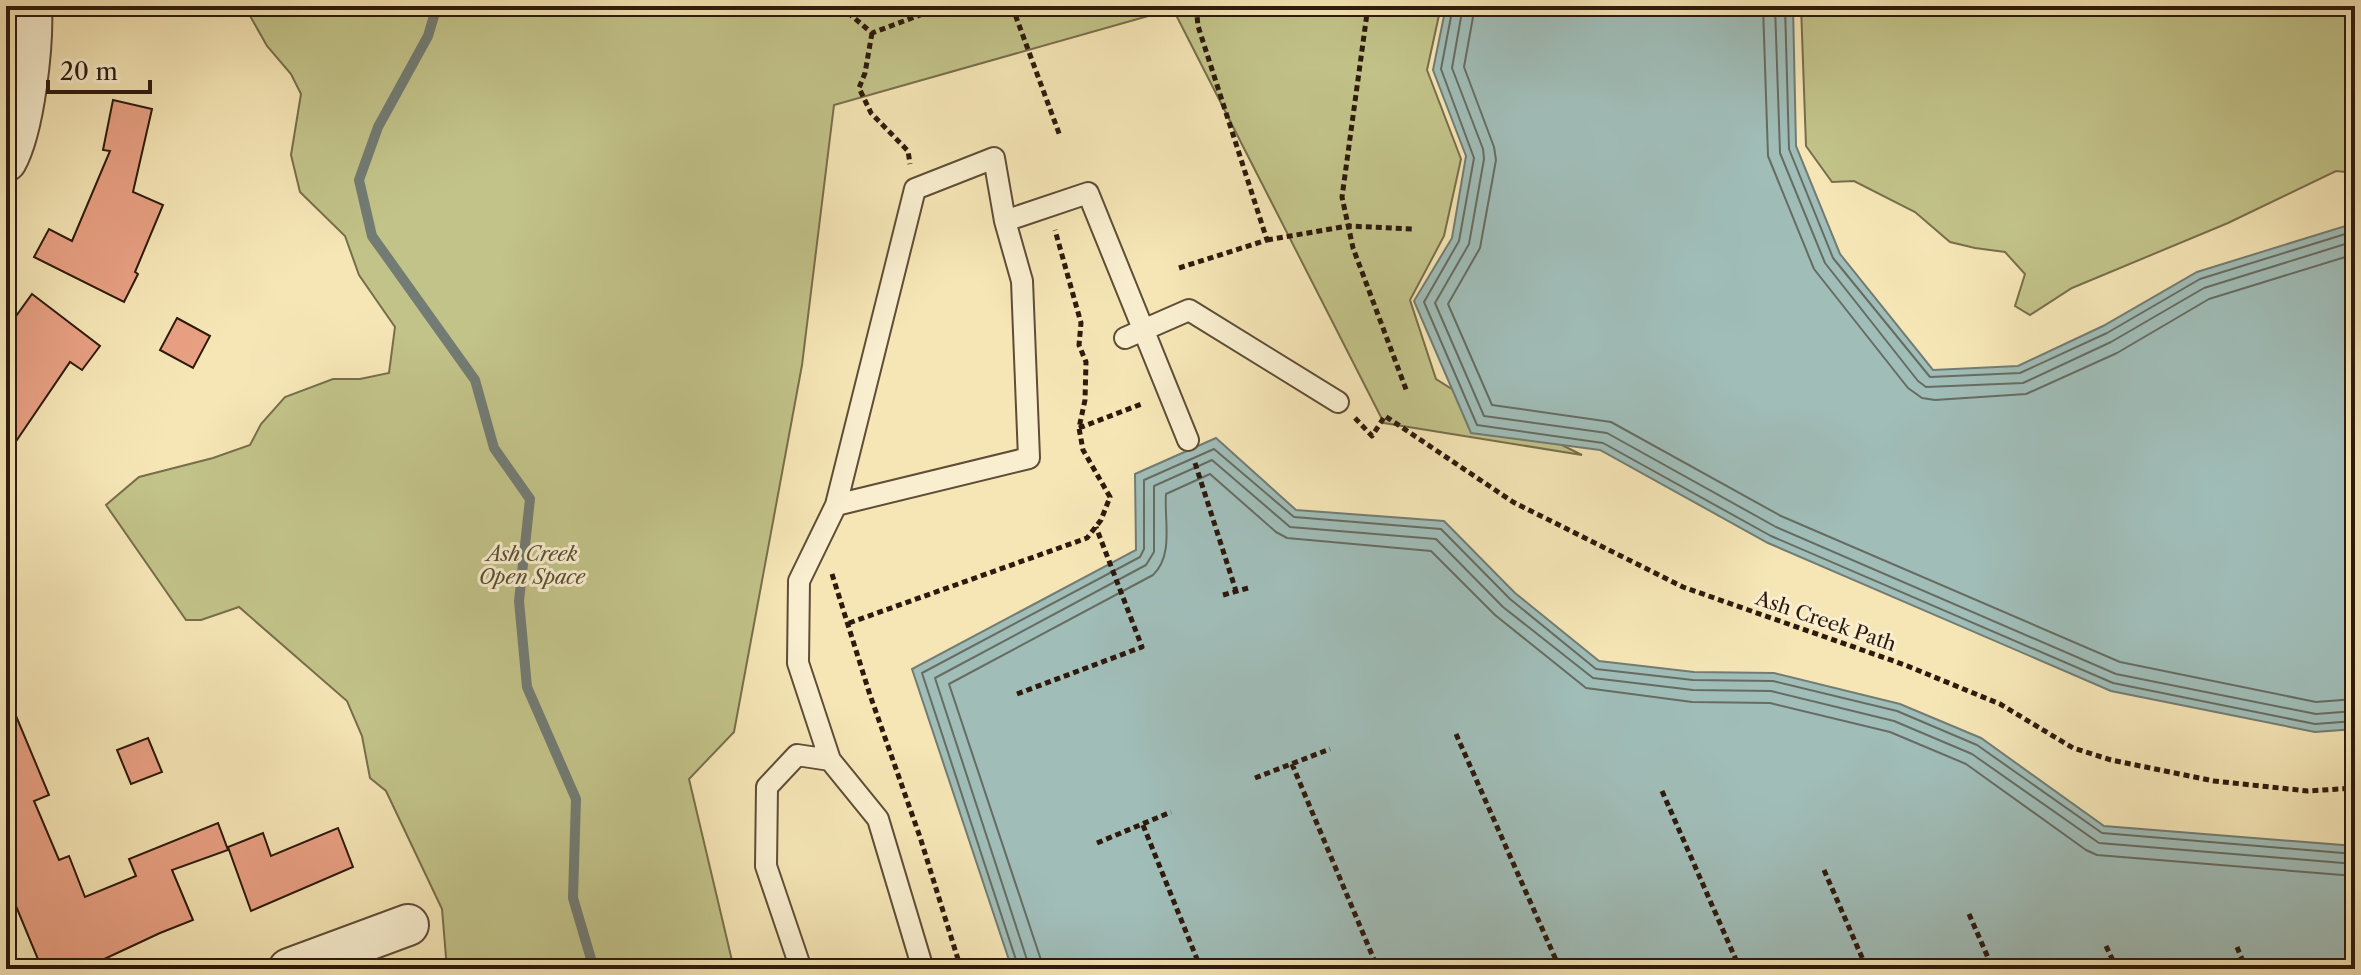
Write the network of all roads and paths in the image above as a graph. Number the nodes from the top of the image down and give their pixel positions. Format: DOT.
graph roads {
  1 [pos="31,6"];
  2 [pos="840,6"];
  3 [pos="944,6"];
  4 [pos="1012,6"];
  5 [pos="1196,6"];
  6 [pos="1368,6"];
  7 [pos="872,33"];
  8 [pos="1060,136"];
  9 [pos="6,161"];
  10 [pos="915,189"];
  11 [pos="1005,221"];
  12 [pos="1348,226"];
  13 [pos="1412,229"];
  14 [pos="1267,240"];
  15 [pos="1179,268"];
  16 [pos="1134,333"];
  17 [pos="1407,392"];
  18 [pos="1149,401"];
  19 [pos="1338,402"];
  20 [pos="1079,428"];
  21 [pos="1188,440"];
  22 [pos="836,505"];
  23 [pos="1096,527"];
  24 [pos="819,539"];
  25 [pos="1248,588"];
  26 [pos="1236,591"];
  27 [pos="1223,595"];
  28 [pos="1017,694"];
  29 [pos="1456,734"];
  30 [pos="1330,749"];
  31 [pos="830,760"];
  32 [pos="1292,764"];
  33 [pos="1255,778"];
  34 [pos="2355,788"];
  35 [pos="1662,791"];
  36 [pos="1171,812"];
  37 [pos="1143,825"];
  38 [pos="1097,843"];
  39 [pos="1824,870"];
  40 [pos="1969,914"];
  41 [pos="408,925"];
  42 [pos="2106,946"];
  43 [pos="2237,947"];
  44 [pos="289,969"];
  45 [pos="801,969"];
  46 [pos="923,969"];
  47 [pos="961,969"];
  48 [pos="1201,969"];
  49 [pos="1378,969"];
  50 [pos="1560,969"];
  51 [pos="1740,969"];
  52 [pos="1867,969"];
  53 [pos="1993,969"];
  54 [pos="2117,969"];
  55 [pos="2246,969"];
  1 -- 9 [label="street"];
  2 -- 7 [label="path"];
  3 -- 7 [label="path"];
  4 -- 8 [label="path"];
  5 -- 14 [label="path"];
  6 -- 12 [label="path"];
  7 -- 10 [label="path"];
  10 -- 11 [label="lane"];
  10 -- 22 [label="lane"];
  11 -- 16 [label="lane"];
  11 -- 22 [label="lane"];
  12 -- 13 [label="path"];
  12 -- 14 [label="path"];
  12 -- 17 [label="path"];
  14 -- 15 [label="path"];
  16 -- 19 [label="lane"];
  16 -- 21 [label="lane"];
  18 -- 20 [label="path"];
  19 -- 34 [label="path, Ash Creek Path"];
  21 -- 26 [label="path"];
  22 -- 24 [label="lane"];
  23 -- 28 [label="path"];
  24 -- 31 [label="lane"];
  24 -- 47 [label="path"];
  25 -- 26 [label="path"];
  26 -- 27 [label="path"];
  29 -- 50 [label="path"];
  30 -- 32 [label="path"];
  31 -- 45 [label="lane"];
  31 -- 46 [label="lane"];
  32 -- 33 [label="path"];
  32 -- 49 [label="path"];
  35 -- 51 [label="path"];
  36 -- 37 [label="path"];
  37 -- 38 [label="path"];
  37 -- 48 [label="path"];
  39 -- 52 [label="path"];
  40 -- 53 [label="path"];
  41 -- 44 [label="street"];
  42 -- 54 [label="path"];
  43 -- 55 [label="path"];
}
